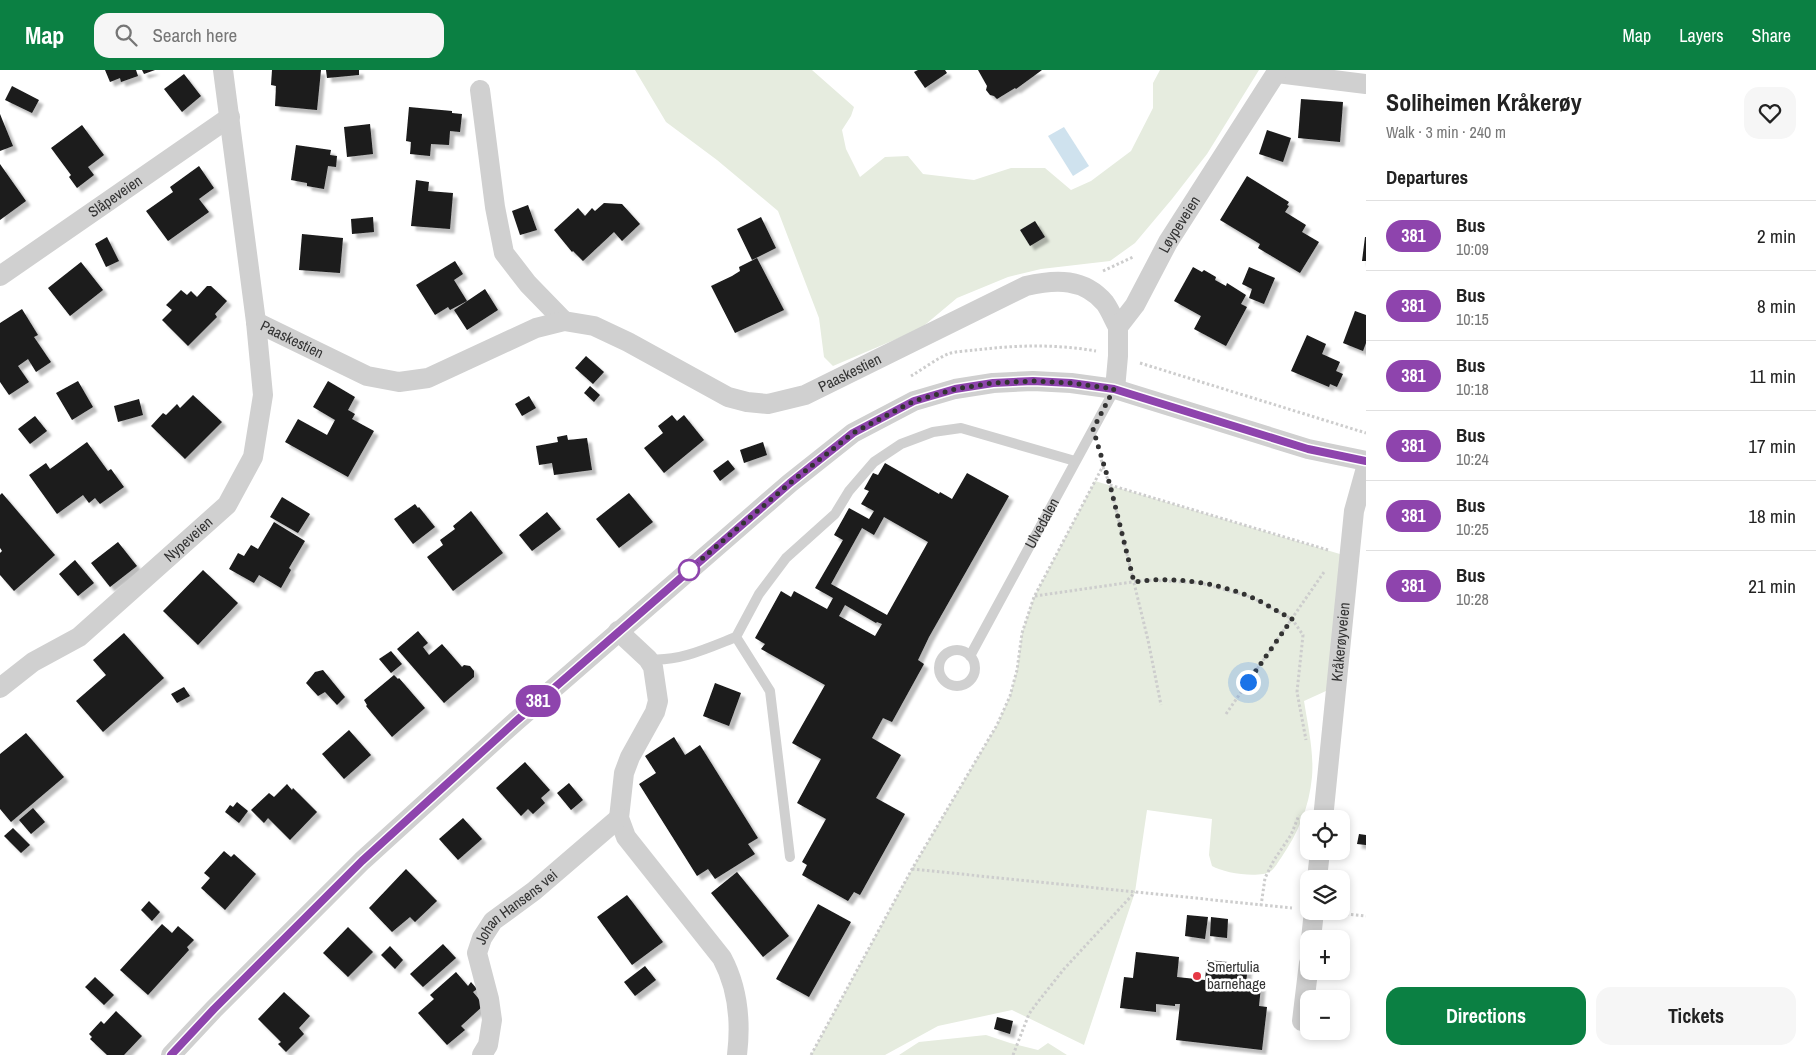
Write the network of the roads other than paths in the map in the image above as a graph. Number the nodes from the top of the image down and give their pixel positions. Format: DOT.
graph roads {
  1 [pos="224,70"];
  2 [pos="1277,71"];
  3 [pos="1366,84"];
  4 [pos="480,90"];
  5 [pos="230,117"];
  6 [pos="0,276"];
  7 [pos="564,321"];
  8 [pos="256,322"];
  9 [pos="1118,327"];
  10 [pos="1114,389"];
  11 [pos="1075,461"];
  12 [pos="1366,461"];
  13 [pos="1366,468"];
  14 [pos="618,632"];
  15 [pos="736,638"];
  16 [pos="970,656"];
  17 [pos="648,659"];
  18 [pos="0,688"];
  19 [pos="1324,810"];
  20 [pos="618,818"];
  21 [pos="790,856"];
  22 [pos="171,1055"];
  23 [pos="482,1055"];
  24 [pos="737,1055"];
  1 -- 5 [label="street, Paaskestien"];
  2 -- 3 [label="street"];
  2 -- 9 [label="street, Løypeveien"];
  4 -- 7 [label="street"];
  5 -- 6 [label="street, Slåpeveien"];
  5 -- 8 [label="street, Paaskestien"];
  7 -- 8 [label="street, Paaskestien"];
  7 -- 9 [label="street, Paaskestien"];
  8 -- 18 [label="street, Nypeveien"];
  9 -- 10 [label="street"];
  10 -- 11 [label="lane, Ulvedalen"];
  10 -- 12 [label="street"];
  10 -- 14 [label="street"];
  11 -- 15 [label="lane"];
  11 -- 16 [label="lane, Ulvedalen"];
  13 -- 19 [label="street, Kråkerøyveien"];
  14 -- 17 [label="street"];
  14 -- 22 [label="street"];
  15 -- 17 [label="lane"];
  15 -- 21 [label="lane"];
  17 -- 20 [label="street"];
  20 -- 23 [label="street, Johan Hansens vei"];
  20 -- 24 [label="street"];
}
